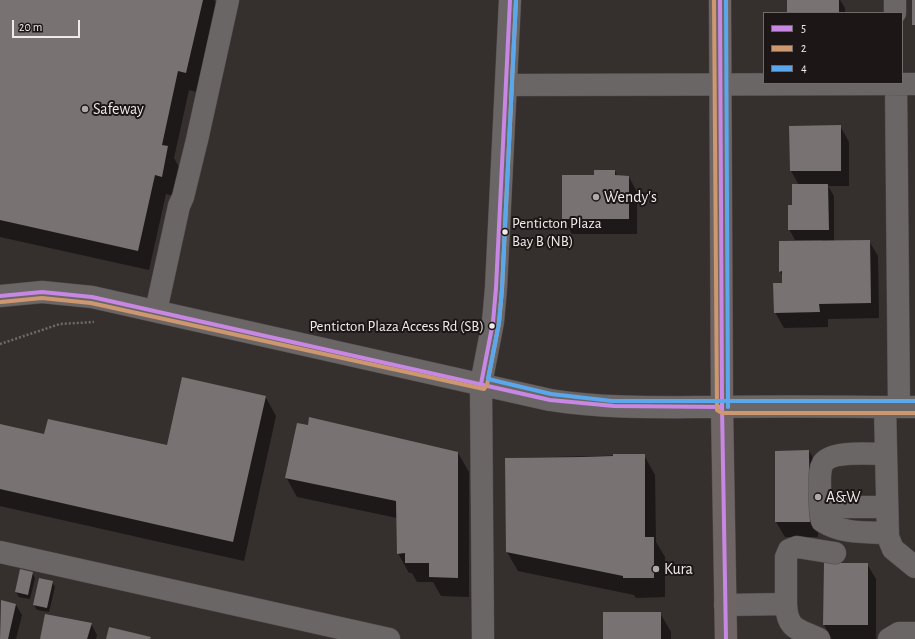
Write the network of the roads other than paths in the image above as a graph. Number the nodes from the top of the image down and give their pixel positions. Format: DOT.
graph roads {
  1 [pos="228,0"];
  2 [pos="510,0"];
  3 [pos="720,0"];
  4 [pos="895,0"];
  5 [pos="895,12"];
  6 [pos="720,84"];
  7 [pos="902,84"];
  8 [pos="506,85"];
  9 [pos="906,244"];
  10 [pos="0,296"];
  11 [pos="156,311"];
  12 [pos="481,384"];
  13 [pos="722,407"];
  14 [pos="900,407"];
  15 [pos="886,454"];
  16 [pos="834,507"];
  17 [pos="887,507"];
  18 [pos="888,535"];
  19 [pos="0,552"];
  20 [pos="834,553"];
  21 [pos="915,566"];
  22 [pos="786,604"];
  23 [pos="726,605"];
  24 [pos="915,633"];
  25 [pos="389,639"];
  26 [pos="483,639"];
  27 [pos="726,639"];
  28 [pos="819,639"];
  29 [pos="889,639"];
  1 -- 11 [label="street"];
  2 -- 8 [label="street"];
  3 -- 6 [label="main road"];
  4 -- 5 [label="street"];
  6 -- 7 [label="street"];
  6 -- 8 [label="street"];
  6 -- 13 [label="main road"];
  7 -- 9 [label="street"];
  8 -- 12 [label="street"];
  9 -- 14 [label="street"];
  10 -- 11 [label="street"];
  11 -- 12 [label="street"];
  12 -- 13 [label="street"];
  12 -- 26 [label="street"];
  13 -- 14 [label="street"];
  13 -- 23 [label="main road"];
  14 -- 15 [label="street"];
  15 -- 17 [label="street"];
  15 -- 18 [label="street"];
  16 -- 17 [label="street"];
  17 -- 18 [label="street"];
  18 -- 21 [label="street"];
  19 -- 25 [label="street"];
  20 -- 22 [label="street"];
  22 -- 23 [label="street"];
  22 -- 28 [label="street"];
  23 -- 27 [label="main road"];
  24 -- 29 [label="street"];
}
